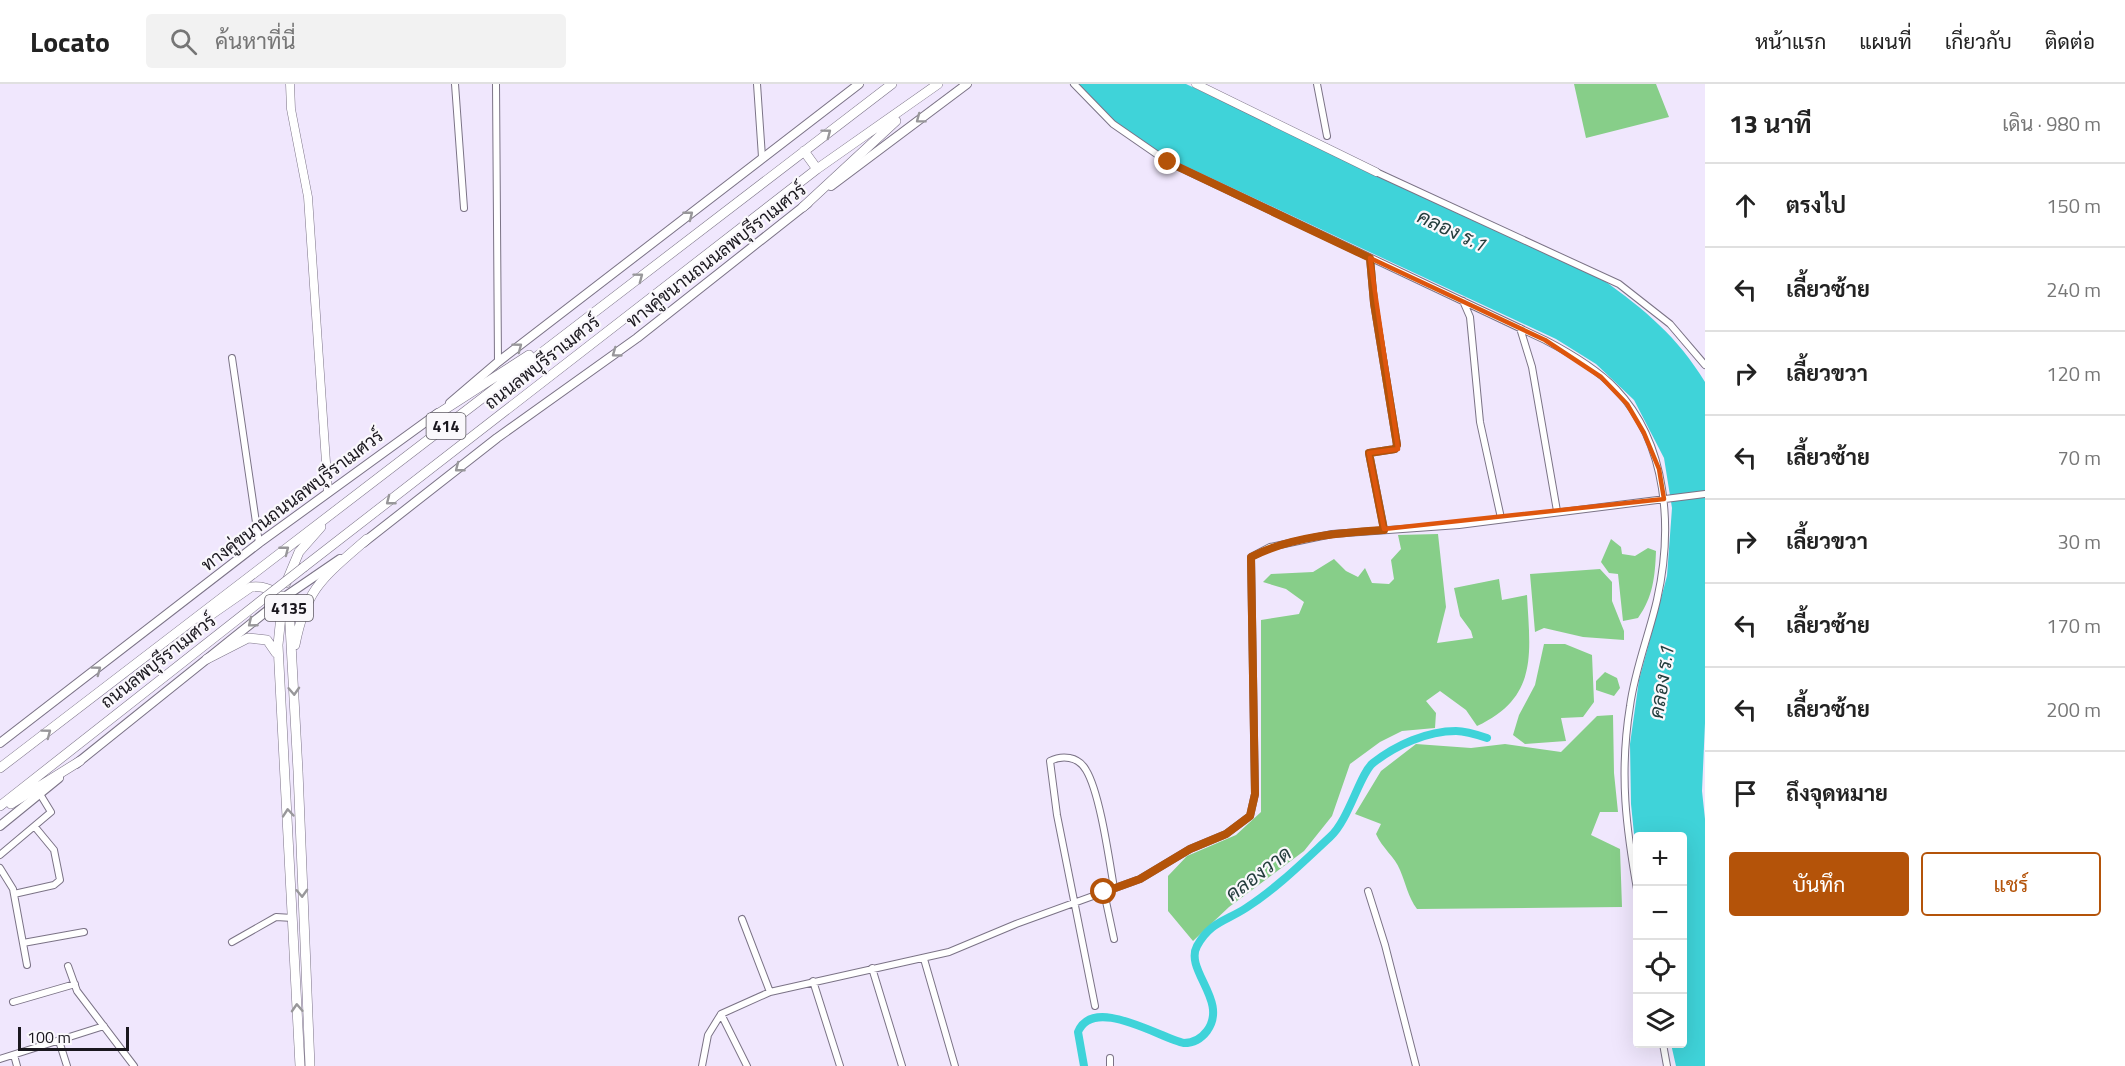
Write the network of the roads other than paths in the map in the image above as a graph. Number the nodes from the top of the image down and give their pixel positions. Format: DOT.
graph roads {
  1 [pos="290,84"];
  2 [pos="455,84"];
  3 [pos="496,84"];
  4 [pos="757,84"];
  5 [pos="859,84"];
  6 [pos="892,84"];
  7 [pos="938,84"];
  8 [pos="967,84"];
  9 [pos="1074,84"];
  10 [pos="1196,84"];
  11 [pos="1317,84"];
  12 [pos="920,99"];
  13 [pos="1327,136"];
  14 [pos="804,151"];
  15 [pos="762,156"];
  16 [pos="817,170"];
  17 [pos="1376,172"];
  18 [pos="803,207"];
  19 [pos="464,208"];
  20 [pos="1370,258"];
  21 [pos="1463,301"];
  22 [pos="584,320"];
  23 [pos="1520,328"];
  24 [pos="231,358"];
  25 [pos="498,362"];
  26 [pos="1705,365"];
  27 [pos="432,417"];
  28 [pos="328,492"];
  29 [pos="1705,494"];
  30 [pos="1664,499"];
  31 [pos="1557,511"];
  32 [pos="332,514"];
  33 [pos="1501,518"];
  34 [pos="1384,530"];
  35 [pos="367,539"];
  36 [pos="259,543"];
  37 [pos="283,598"];
  38 [pos="154,652"];
  39 [pos="207,659"];
  40 [pos="292,659"];
  41 [pos="279,661"];
  42 [pos="0,743"];
  43 [pos="80,760"];
  44 [pos="0,768"];
  45 [pos="40,794"];
  46 [pos="0,806"];
  47 [pos="0,811"];
  48 [pos="0,826"];
  49 [pos="34,827"];
  50 [pos="0,855"];
  51 [pos="0,868"];
  52 [pos="1636,886"];
  53 [pos="1114,888"];
  54 [pos="1368,891"];
  55 [pos="1104,892"];
  56 [pos="14,894"];
  57 [pos="1075,903"];
  58 [pos="293,918"];
  59 [pos="742,919"];
  60 [pos="84,932"];
  61 [pos="1114,939"];
  62 [pos="232,942"];
  63 [pos="23,943"];
  64 [pos="924,958"];
  65 [pos="27,965"];
  66 [pos="68,966"];
  67 [pos="872,968"];
  68 [pos="813,981"];
  69 [pos="75,984"];
  70 [pos="770,992"];
  71 [pos="13,1002"];
  72 [pos="1095,1006"];
  73 [pos="721,1014"];
  74 [pos="104,1026"];
  75 [pos="59,1041"];
  76 [pos="1664,1048"];
  77 [pos="14,1055"];
  78 [pos="1110,1058"];
  79 [pos="0,1059"];
  80 [pos="17,1066"];
  81 [pos="67,1066"];
  82 [pos="134,1066"];
  83 [pos="300,1066"];
  84 [pos="310,1066"];
  85 [pos="702,1066"];
  86 [pos="747,1066"];
  87 [pos="840,1066"];
  88 [pos="902,1066"];
  89 [pos="955,1066"];
  90 [pos="1110,1066"];
  91 [pos="1416,1066"];
  92 [pos="1667,1066"];
  1 -- 28 [label="street"];
  2 -- 19 [label="street"];
  3 -- 25 [label="street"];
  4 -- 15 [label="street"];
  5 -- 15 [label="main road, ทางคู่ขนานถนนลพบุรีราเมศวร์ / 414"];
  14 -- 6 [label="main road, ถนนลพบุรีราเมศวร์ / 414, one-way"];
  7 -- 12 [label="main road, ถนนลพบุรีราเมศวร์ / 414"];
  8 -- 18 [label="main road, ทางคู่ขนานถนนลพบุรีราเมศวร์ / 414, one-way"];
  9 -- 20 [label="street"];
  10 -- 17 [label="street"];
  11 -- 13 [label="street"];
  12 -- 16 [label="main road, ถนนลพบุรีราเมศวร์ / 414"];
  12 -- 18 [label="main road"];
  14 -- 16 [label="main road"];
  22 -- 14 [label="main road, ถนนลพบุรีราเมศวร์ / 414, one-way"];
  25 -- 15 [label="main road, ทางคู่ขนานถนนลพบุรีราเมศวร์ / 414, one-way"];
  16 -- 46 [label="main road, ถนนลพบุรีราเมศวร์ / 414, one-way, bridge"];
  17 -- 26 [label="street"];
  18 -- 35 [label="main road, ทางคู่ขนานถนนลพบุรีราเมศวร์ / 414, one-way"];
  20 -- 21 [label="street"];
  20 -- 34 [label="street"];
  21 -- 23 [label="street"];
  21 -- 33 [label="street"];
  22 -- 27 [label="main road"];
  22 -- 32 [label="main road, ถนนลพบุรีราเมศวร์ / 414"];
  23 -- 30 [label="street"];
  23 -- 31 [label="street"];
  24 -- 36 [label="street"];
  25 -- 27 [label="main road, ทางคู่ขนานถนนลพบุรีราเมศวร์ / 414"];
  27 -- 28 [label="main road, ทางคู่ขนานถนนลพบุรีราเมศวร์ / 414"];
  28 -- 36 [label="main road, ทางคู่ขนานถนนลพบุรีราเมศวร์ / 414"];
  29 -- 30 [label="street"];
  30 -- 31 [label="street"];
  30 -- 52 [label="street"];
  31 -- 33 [label="street"];
  32 -- 37 [label="main road, 4135"];
  38 -- 32 [label="main road, ถนนลพบุรีราเมศวร์ / 414, one-way"];
  33 -- 34 [label="street"];
  34 -- 53 [label="street"];
  35 -- 37 [label="main road, ทางคู่ขนานถนนลพบุรีราเมศวร์ / 414"];
  35 -- 40 [label="main road"];
  42 -- 36 [label="main road, ทางคู่ขนานถนนลพบุรีราเมศวร์ / 414, one-way"];
  37 -- 38 [label="main road, 4135"];
  37 -- 39 [label="main road, ทางคู่ขนานถนนลพบุรีราเมศวร์ / 414, one-way"];
  37 -- 40 [label="main road, 4135"];
  37 -- 41 [label="main road, 4135"];
  44 -- 38 [label="main road, ถนนลพบุรีราเมศวร์ / 414, one-way"];
  39 -- 41 [label="main road"];
  39 -- 43 [label="main road, ทางคู่ขนานถนนลพบุรีราเมศวร์ / 414"];
  40 -- 84 [label="main road, 4135, one-way"];
  58 -- 41 [label="main road, 4135, one-way"];
  43 -- 45 [label="main road, ทางคู่ขนานถนนลพบุรีราเมศวร์ / 414"];
  43 -- 47 [label="main road"];
  45 -- 48 [label="main road, ทางคู่ขนานถนนลพบุรีราเมศวร์ / 414"];
  45 -- 49 [label="street"];
  49 -- 50 [label="street"];
  49 -- 56 [label="street"];
  51 -- 56 [label="street"];
  53 -- 55 [label="street"];
  53 -- 57 [label="street"];
  54 -- 91 [label="street"];
  55 -- 57 [label="street"];
  55 -- 61 [label="street"];
  56 -- 63 [label="street"];
  57 -- 64 [label="street"];
  57 -- 72 [label="street"];
  58 -- 62 [label="street"];
  83 -- 58 [label="main road, 4135, one-way"];
  59 -- 70 [label="street"];
  60 -- 63 [label="street"];
  63 -- 65 [label="street"];
  64 -- 67 [label="street"];
  64 -- 89 [label="street"];
  66 -- 69 [label="street"];
  67 -- 68 [label="street"];
  67 -- 88 [label="street"];
  68 -- 70 [label="street"];
  68 -- 87 [label="street"];
  69 -- 71 [label="street"];
  69 -- 74 [label="street"];
  70 -- 73 [label="street"];
  73 -- 85 [label="street"];
  73 -- 86 [label="street"];
  74 -- 75 [label="street"];
  74 -- 82 [label="street"];
  75 -- 77 [label="street"];
  75 -- 81 [label="street"];
  76 -- 92 [label="street"];
  77 -- 79 [label="street"];
  77 -- 80 [label="street"];
  78 -- 90 [label="street"];
}
